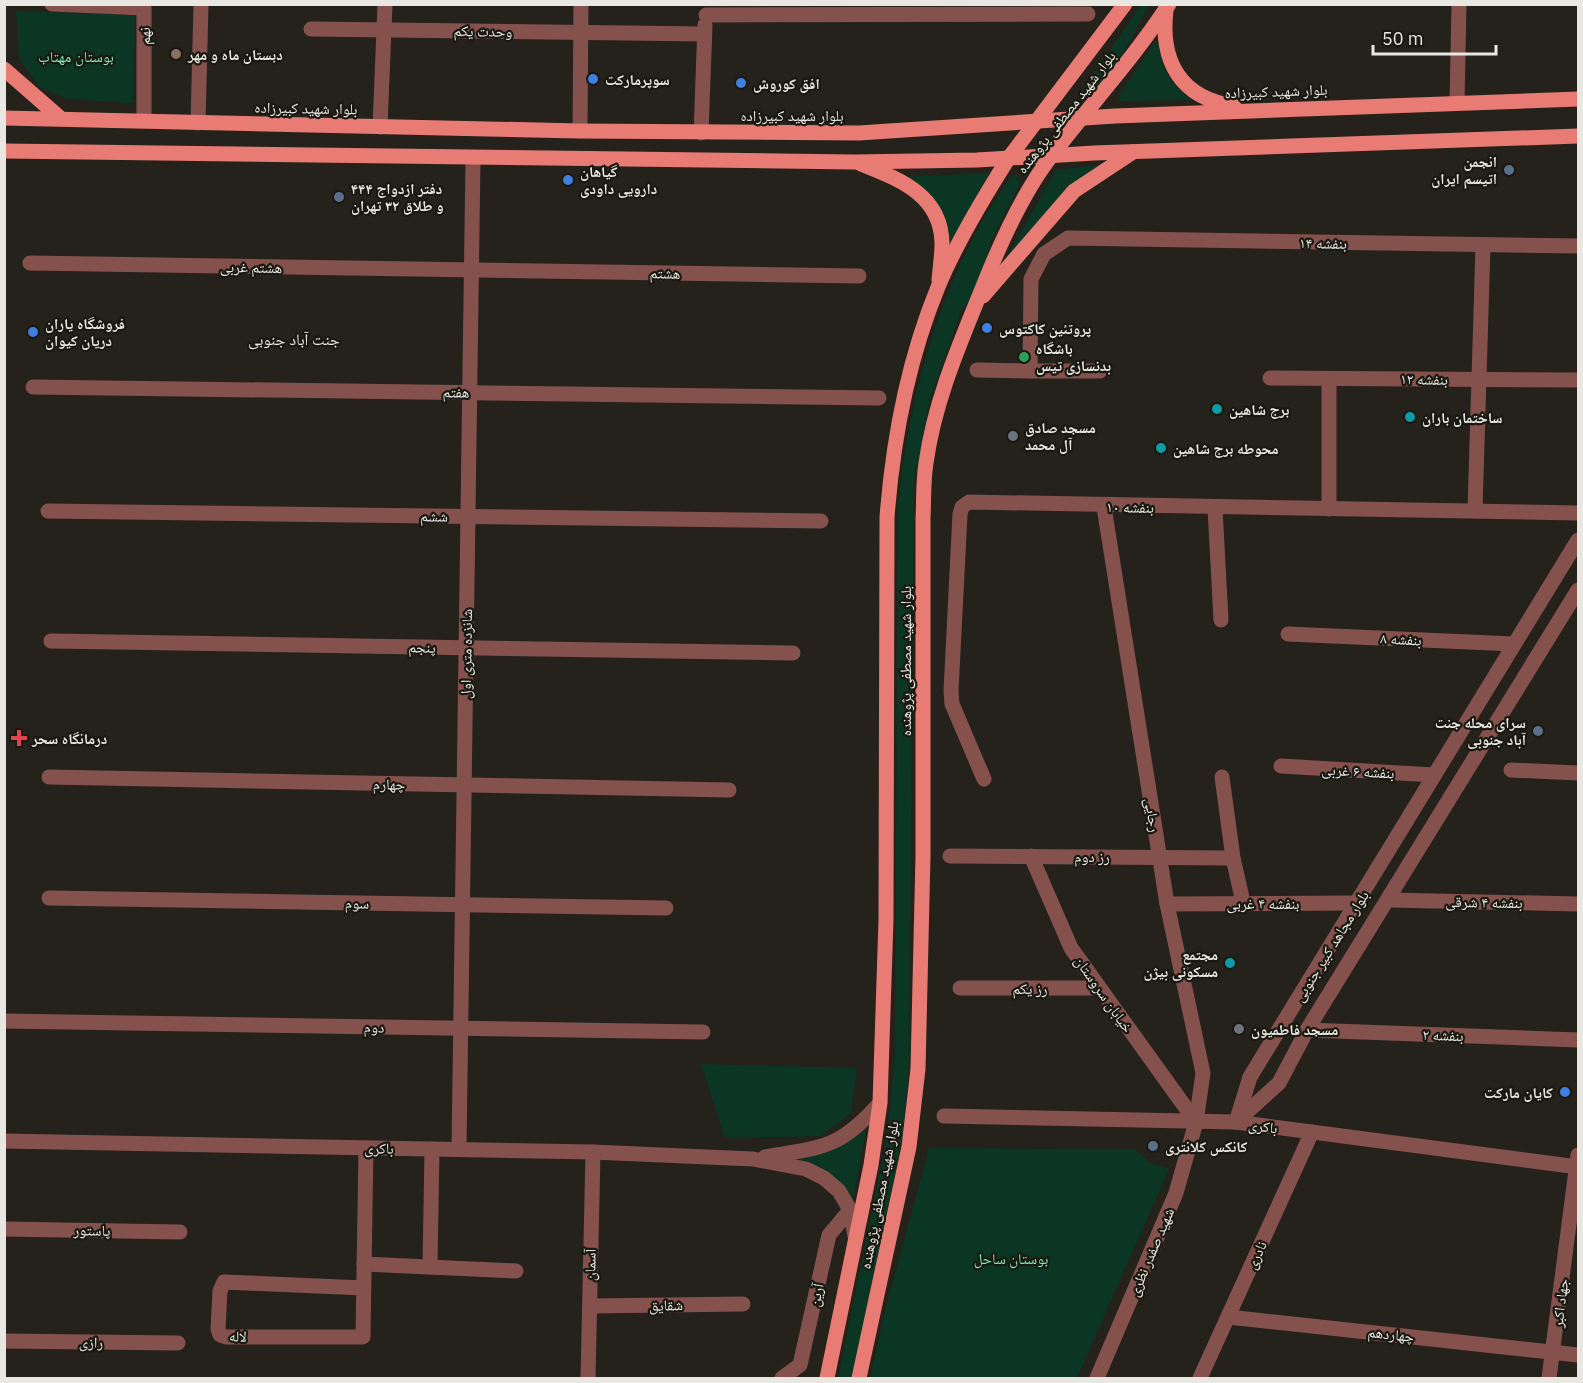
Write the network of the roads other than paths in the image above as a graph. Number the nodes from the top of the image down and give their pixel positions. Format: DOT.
graph roads {
  1 [pos="52,4"];
  2 [pos="201,4"];
  3 [pos="385,4"];
  4 [pos="581,4"];
  5 [pos="1125,4"];
  6 [pos="1459,4"];
  7 [pos="1167,7"];
  8 [pos="706,10"];
  9 [pos="955,10"];
  10 [pos="1088,14"];
  11 [pos="311,28"];
  12 [pos="385,29"];
  13 [pos="581,33"];
  14 [pos="704,34"];
  15 [pos="4,69"];
  16 [pos="1578,99"];
  17 [pos="1457,103"];
  18 [pos="1261,110"];
  19 [pos="59,117"];
  20 [pos="4,118"];
  21 [pos="1083,118"];
  22 [pos="144,121"];
  23 [pos="1036,122"];
  24 [pos="198,123"];
  25 [pos="380,127"];
  26 [pos="580,131"];
  27 [pos="701,133"];
  28 [pos="1578,136"];
  29 [pos="4,152"];
  30 [pos="1133,152"];
  31 [pos="1051,155"];
  32 [pos="473,159"];
  33 [pos="1008,159"];
  34 [pos="855,162"];
  35 [pos="1483,246"];
  36 [pos="1578,246"];
  37 [pos="30,263"];
  38 [pos="471,270"];
  39 [pos="859,276"];
  40 [pos="938,286"];
  41 [pos="971,309"];
  42 [pos="977,370"];
  43 [pos="1030,371"];
  44 [pos="1100,371"];
  45 [pos="1270,378"];
  46 [pos="1329,379"];
  47 [pos="1479,380"];
  48 [pos="1578,380"];
  49 [pos="33,387"];
  50 [pos="470,393"];
  51 [pos="879,398"];
  52 [pos="1104,507"];
  53 [pos="1215,508"];
  54 [pos="1329,509"];
  55 [pos="1475,510"];
  56 [pos="48,511"];
  57 [pos="1578,513"];
  58 [pos="468,516"];
  59 [pos="821,521"];
  60 [pos="1578,540"];
  61 [pos="1578,590"];
  62 [pos="1221,620"];
  63 [pos="1288,634"];
  64 [pos="51,641"];
  65 [pos="1514,644"];
  66 [pos="466,648"];
  67 [pos="793,653"];
  68 [pos="1281,766"];
  69 [pos="1510,770"];
  70 [pos="1578,773"];
  71 [pos="1434,775"];
  72 [pos="50,777"];
  73 [pos="1222,777"];
  74 [pos="984,779"];
  75 [pos="464,785"];
  76 [pos="729,790"];
  77 [pos="951,856"];
  78 [pos="1031,856"];
  79 [pos="1160,856"];
  80 [pos="1233,858"];
  81 [pos="49,898"];
  82 [pos="1389,900"];
  83 [pos="1243,902"];
  84 [pos="1358,903"];
  85 [pos="1167,904"];
  86 [pos="1578,904"];
  87 [pos="462,905"];
  88 [pos="666,908"];
  89 [pos="960,988"];
  90 [pos="1099,988"];
  91 [pos="4,1021"];
  92 [pos="461,1028"];
  93 [pos="1307,1030"];
  94 [pos="704,1032"];
  95 [pos="1578,1040"];
  96 [pos="880,1103"];
  97 [pos="944,1116"];
  98 [pos="1196,1122"];
  99 [pos="1236,1122"];
  100 [pos="1312,1132"];
  101 [pos="4,1141"];
  102 [pos="366,1148"];
  103 [pos="432,1149"];
  104 [pos="459,1149"];
  105 [pos="593,1152"];
  106 [pos="1578,1155"];
  107 [pos="753,1159"];
  108 [pos="1578,1167"];
  109 [pos="850,1210"];
  110 [pos="4,1229"];
  111 [pos="180,1232"];
  112 [pos="855,1236"];
  113 [pos="364,1264"];
  114 [pos="430,1268"];
  115 [pos="516,1271"];
  116 [pos="364,1288"];
  117 [pos="743,1304"];
  118 [pos="590,1305"];
  119 [pos="1228,1317"];
  120 [pos="4,1341"];
  121 [pos="178,1343"];
  122 [pos="1554,1352"];
  123 [pos="1578,1355"];
  124 [pos="588,1378"];
  125 [pos="782,1378"];
  126 [pos="827,1378"];
  127 [pos="859,1378"];
  128 [pos="1097,1378"];
  129 [pos="1200,1378"];
  130 [pos="1549,1378"];
  1 -- 22 [label="street, نهم"];
  2 -- 24 [label="street"];
  3 -- 12 [label="street"];
  4 -- 13 [label="street"];
  5 -- 23 [label="main road, بلوار شهید مصطفی پژوهنده"];
  6 -- 17 [label="street"];
  7 -- 18 [label="main road"];
  7 -- 21 [label="main road, بلوار شهید مصطفی پژوهنده"];
  8 -- 9 [label="street"];
  8 -- 14 [label="street"];
  9 -- 10 [label="street"];
  11 -- 12 [label="street, وحدت یکم"];
  12 -- 13 [label="street, وحدت یکم"];
  12 -- 25 [label="street"];
  13 -- 14 [label="street, وحدت یکم"];
  13 -- 26 [label="street"];
  14 -- 27 [label="street"];
  15 -- 19 [label="main road"];
  16 -- 17 [label="main road, بلوار شهید کبیرزاده"];
  17 -- 18 [label="main road, بلوار شهید کبیرزاده"];
  18 -- 21 [label="main road, بلوار شهید کبیرزاده"];
  19 -- 20 [label="main road, بلوار شهید کبیرزاده"];
  19 -- 22 [label="main road, بلوار شهید کبیرزاده"];
  21 -- 23 [label="main road, بلوار شهید کبیرزاده"];
  21 -- 31 [label="main road, بلوار شهید مصطفی پژوهنده"];
  22 -- 24 [label="main road, بلوار شهید کبیرزاده"];
  23 -- 27 [label="main road, بلوار شهید کبیرزاده"];
  23 -- 33 [label="main road, بلوار شهید مصطفی پژوهنده"];
  24 -- 25 [label="main road, بلوار شهید کبیرزاده"];
  25 -- 26 [label="main road, بلوار شهید کبیرزاده"];
  26 -- 27 [label="main road, بلوار شهید کبیرزاده"];
  28 -- 30 [label="main road"];
  29 -- 32 [label="main road"];
  30 -- 31 [label="main road"];
  30 -- 41 [label="main road"];
  31 -- 33 [label="main road"];
  31 -- 41 [label="main road, بلوار شهید مصطفی پژوهنده"];
  32 -- 34 [label="main road"];
  32 -- 38 [label="street, شانزده متری اول"];
  33 -- 34 [label="main road"];
  33 -- 40 [label="main road, بلوار شهید مصطفی پژوهنده"];
  34 -- 40 [label="main road"];
  35 -- 36 [label="street, بنفشه ۱۴"];
  35 -- 43 [label="street, بنفشه ۱۴"];
  35 -- 47 [label="street"];
  37 -- 38 [label="street, هشتم غربی"];
  38 -- 39 [label="street, هشتم"];
  38 -- 50 [label="street, شانزده متری اول"];
  40 -- 96 [label="main road, بلوار شهید مصطفی پژوهنده"];
  41 -- 127 [label="main road, بلوار شهید مصطفی پژوهنده"];
  42 -- 43 [label="street"];
  43 -- 44 [label="street"];
  45 -- 46 [label="street, بنفشه ۱۲"];
  46 -- 47 [label="street, بنفشه ۱۲"];
  46 -- 54 [label="street"];
  47 -- 48 [label="street, بنفشه ۱۲"];
  47 -- 55 [label="street"];
  49 -- 50 [label="street, هفتم"];
  50 -- 51 [label="street, هفتم"];
  50 -- 58 [label="street, شانزده متری اول"];
  52 -- 53 [label="street, بنفشه ۱۰"];
  52 -- 74 [label="street, بنفشه ۱۰"];
  52 -- 79 [label="street, رجایی"];
  53 -- 54 [label="street, بنفشه ۱۰"];
  53 -- 62 [label="street"];
  54 -- 55 [label="street, بنفشه ۱۰"];
  55 -- 57 [label="street, بنفشه ۱۰"];
  56 -- 58 [label="street, ششم"];
  58 -- 59 [label="street, ششم"];
  58 -- 66 [label="street, شانزده متری اول"];
  60 -- 65 [label="street, بلوار مجاهد کبیر جنوبی"];
  61 -- 82 [label="street, بلوار مجاهد کبیر جنوبی"];
  63 -- 65 [label="street, بنفشه ۸"];
  64 -- 66 [label="street, پنجم"];
  65 -- 71 [label="street, بلوار مجاهد کبیر جنوبی"];
  66 -- 67 [label="street, پنجم"];
  66 -- 75 [label="street, شانزده متری اول"];
  68 -- 71 [label="street, بنفشه ۶ غربی"];
  69 -- 70 [label="street"];
  71 -- 84 [label="street, بلوار مجاهد کبیر جنوبی"];
  72 -- 75 [label="street, چهارم"];
  73 -- 80 [label="street"];
  75 -- 76 [label="street, چهارم"];
  75 -- 87 [label="street, شانزده متری اول"];
  77 -- 78 [label="street, رز دوم"];
  78 -- 79 [label="street, رز دوم"];
  78 -- 90 [label="street, خیابان سروستان"];
  79 -- 80 [label="street, رز دوم"];
  79 -- 85 [label="street, رجایی"];
  80 -- 83 [label="street"];
  81 -- 87 [label="street, سوم"];
  82 -- 86 [label="street, بنفشه ۴ شرقی"];
  82 -- 93 [label="street, بلوار مجاهد کبیر جنوبی"];
  83 -- 84 [label="street, بنفشه ۴ غربی"];
  83 -- 85 [label="street, بنفشه ۴ غربی"];
  84 -- 99 [label="street, بلوار مجاهد کبیر جنوبی"];
  85 -- 98 [label="street, رجایی"];
  87 -- 88 [label="street, سوم"];
  87 -- 92 [label="street, شانزده متری اول"];
  89 -- 90 [label="street, رز یکم"];
  90 -- 98 [label="street, خیابان سروستان"];
  91 -- 92 [label="street, دوم"];
  92 -- 94 [label="street, دوم"];
  92 -- 104 [label="street, شانزده متری اول"];
  93 -- 95 [label="street, بنفشه ۲"];
  93 -- 99 [label="street, بلوار مجاهد کبیر جنوبی"];
  96 -- 107 [label="street, باکری"];
  96 -- 112 [label="main road, بلوار شهید مصطفی پژوهنده"];
  97 -- 98 [label="street, باکری"];
  98 -- 99 [label="street, باکری"];
  98 -- 128 [label="street, شهید صفدر نظری"];
  99 -- 100 [label="street, باکری"];
  100 -- 108 [label="street, باکری"];
  100 -- 119 [label="street, نادری"];
  101 -- 102 [label="street, باکری"];
  102 -- 103 [label="street, باکری"];
  102 -- 113 [label="street, لاله"];
  103 -- 104 [label="street, باکری"];
  103 -- 114 [label="street"];
  104 -- 105 [label="street, باکری"];
  105 -- 107 [label="street, باکری"];
  105 -- 118 [label="street, آسمان"];
  106 -- 108 [label="street, جهاد اکبر"];
  107 -- 109 [label="street, باکری"];
  108 -- 122 [label="street, جهاد اکبر"];
  109 -- 112 [label="street, باکری"];
  109 -- 125 [label="street, آرین"];
  110 -- 111 [label="street, پاستور"];
  112 -- 126 [label="main road, بلوار شهید مصطفی پژوهنده"];
  113 -- 114 [label="street"];
  113 -- 116 [label="street, لاله"];
  114 -- 115 [label="street"];
  116 -- 116 [label="street, لاله"];
  117 -- 118 [label="street, شقایق"];
  118 -- 124 [label="street, آسمان"];
  119 -- 122 [label="street, چهاردهم"];
  119 -- 129 [label="street, نادری"];
  120 -- 121 [label="street, رازی"];
  122 -- 123 [label="street, چهاردهم"];
  122 -- 130 [label="street, جهاد اکبر"];
}
